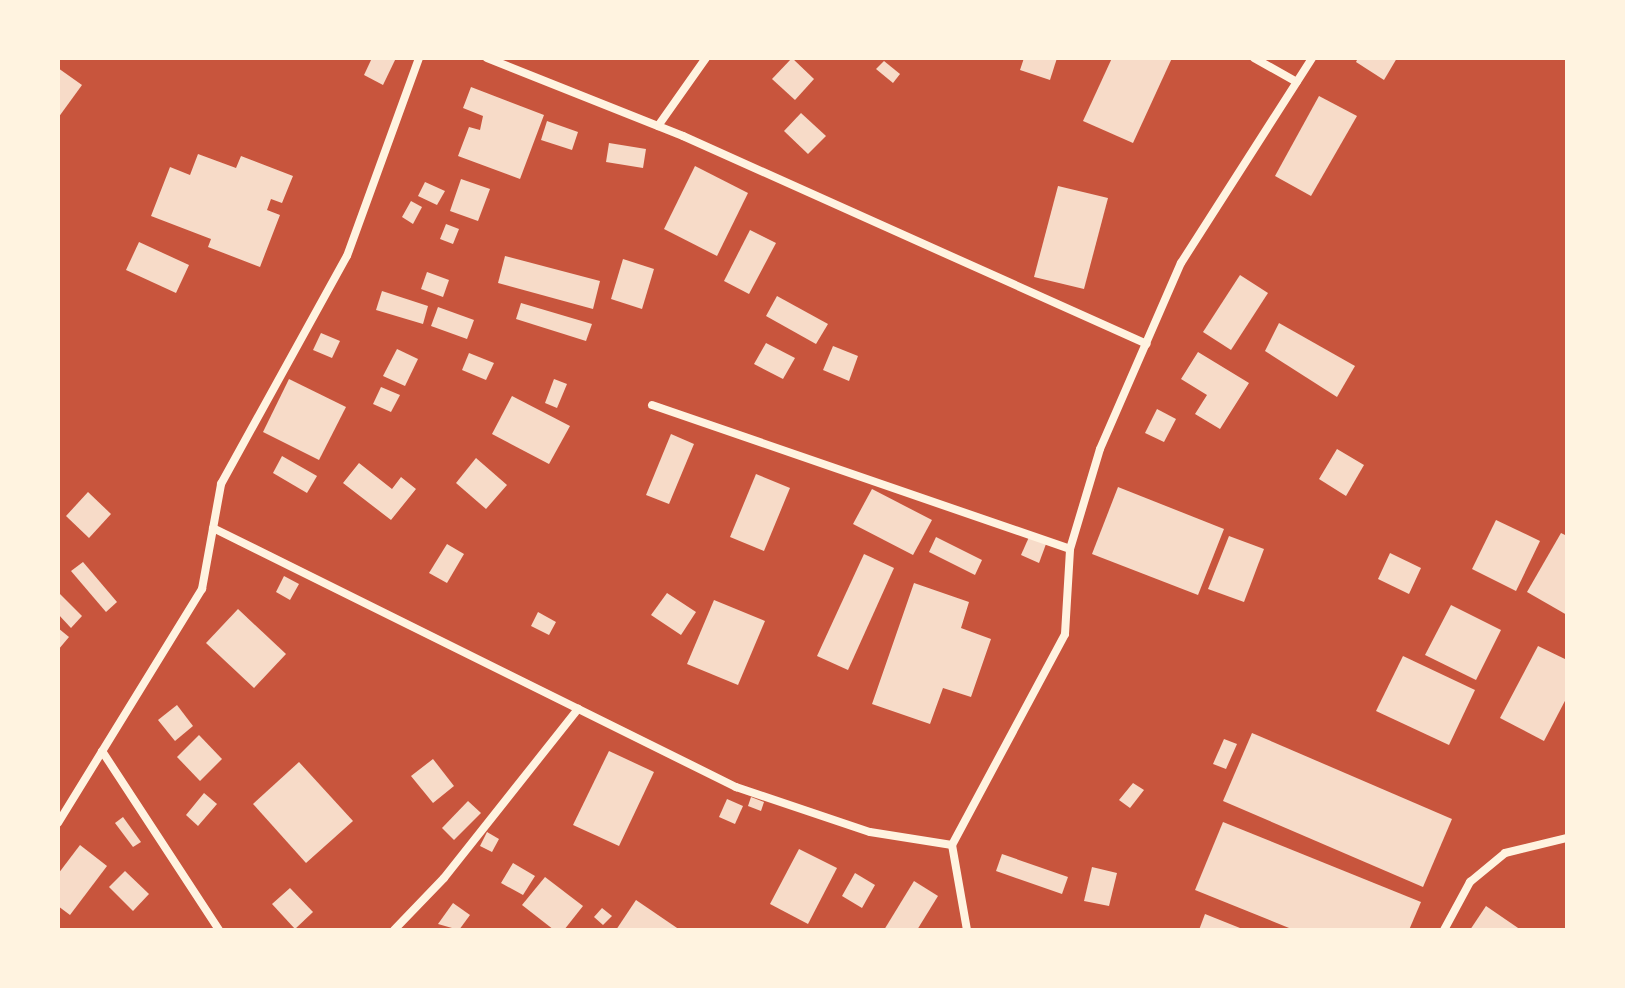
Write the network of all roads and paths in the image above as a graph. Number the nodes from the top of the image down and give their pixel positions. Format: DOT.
graph roads {
  1 [pos="419,58"];
  2 [pos="487,58"];
  3 [pos="706,58"];
  4 [pos="1254,58"];
  5 [pos="1312,58"];
  6 [pos="1297,82"];
  7 [pos="658,126"];
  8 [pos="1147,344"];
  9 [pos="652,405"];
  10 [pos="213,528"];
  11 [pos="1070,549"];
  12 [pos="578,709"];
  13 [pos="102,751"];
  14 [pos="58,823"];
  15 [pos="1567,838"];
  16 [pos="952,845"];
  17 [pos="219,930"];
  18 [pos="394,930"];
  19 [pos="967,930"];
  20 [pos="1444,930"];
  1 -- 10 [label="street"];
  2 -- 7 [label="street"];
  3 -- 7 [label="street"];
  4 -- 6 [label="street"];
  5 -- 6 [label="street"];
  6 -- 8 [label="street"];
  7 -- 8 [label="street"];
  8 -- 11 [label="street"];
  9 -- 11 [label="street"];
  10 -- 12 [label="street"];
  10 -- 13 [label="street"];
  11 -- 16 [label="street"];
  12 -- 16 [label="street"];
  12 -- 18 [label="street"];
  13 -- 14 [label="street"];
  13 -- 17 [label="street"];
  15 -- 20 [label="street"];
  16 -- 19 [label="street"];
}
